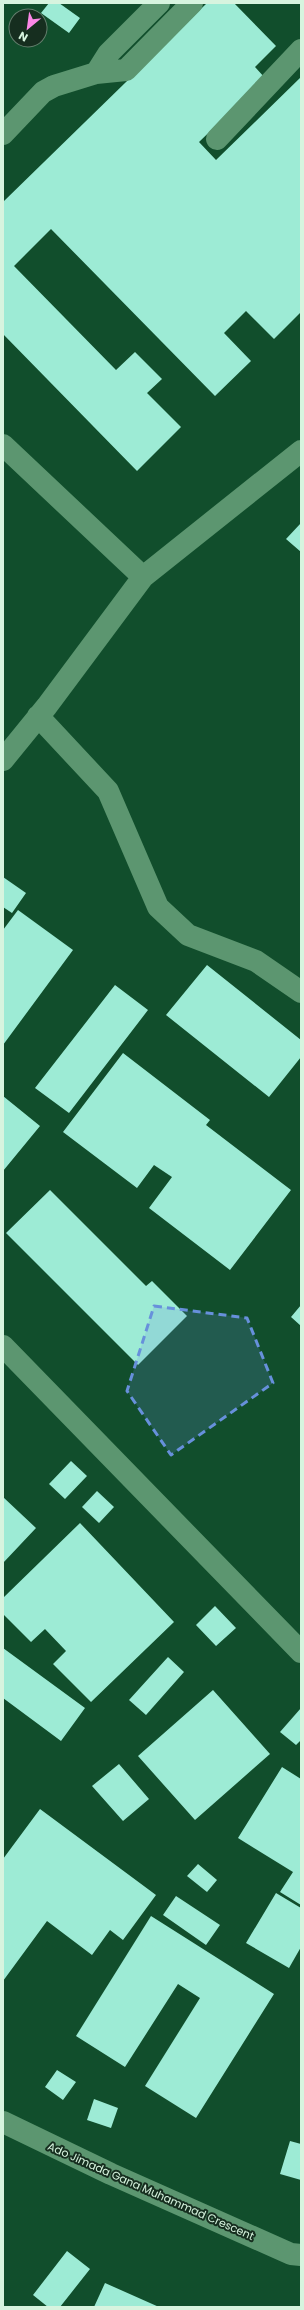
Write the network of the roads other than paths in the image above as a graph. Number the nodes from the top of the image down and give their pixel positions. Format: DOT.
graph roads {
  1 [pos="159,3"];
  2 [pos="192,3"];
  3 [pos="301,50"];
  4 [pos="96,72"];
  5 [pos="3,134"];
  6 [pos="216,139"];
  7 [pos="3,445"];
  8 [pos="301,451"];
  9 [pos="143,577"];
  10 [pos="38,716"];
  11 [pos="3,760"];
  12 [pos="301,992"];
  13 [pos="3,1346"];
  14 [pos="301,1652"];
  15 [pos="3,2122"];
  16 [pos="301,2255"];
  1 -- 4 [label="street"];
  2 -- 4 [label="street"];
  3 -- 6 [label="street"];
  4 -- 5 [label="street"];
  7 -- 9 [label="street"];
  8 -- 9 [label="street"];
  9 -- 10 [label="street"];
  10 -- 11 [label="street"];
  10 -- 12 [label="street"];
  13 -- 14 [label="street"];
  15 -- 16 [label="street, Ado Jimada Gana Muhammad Crescent"];
}
